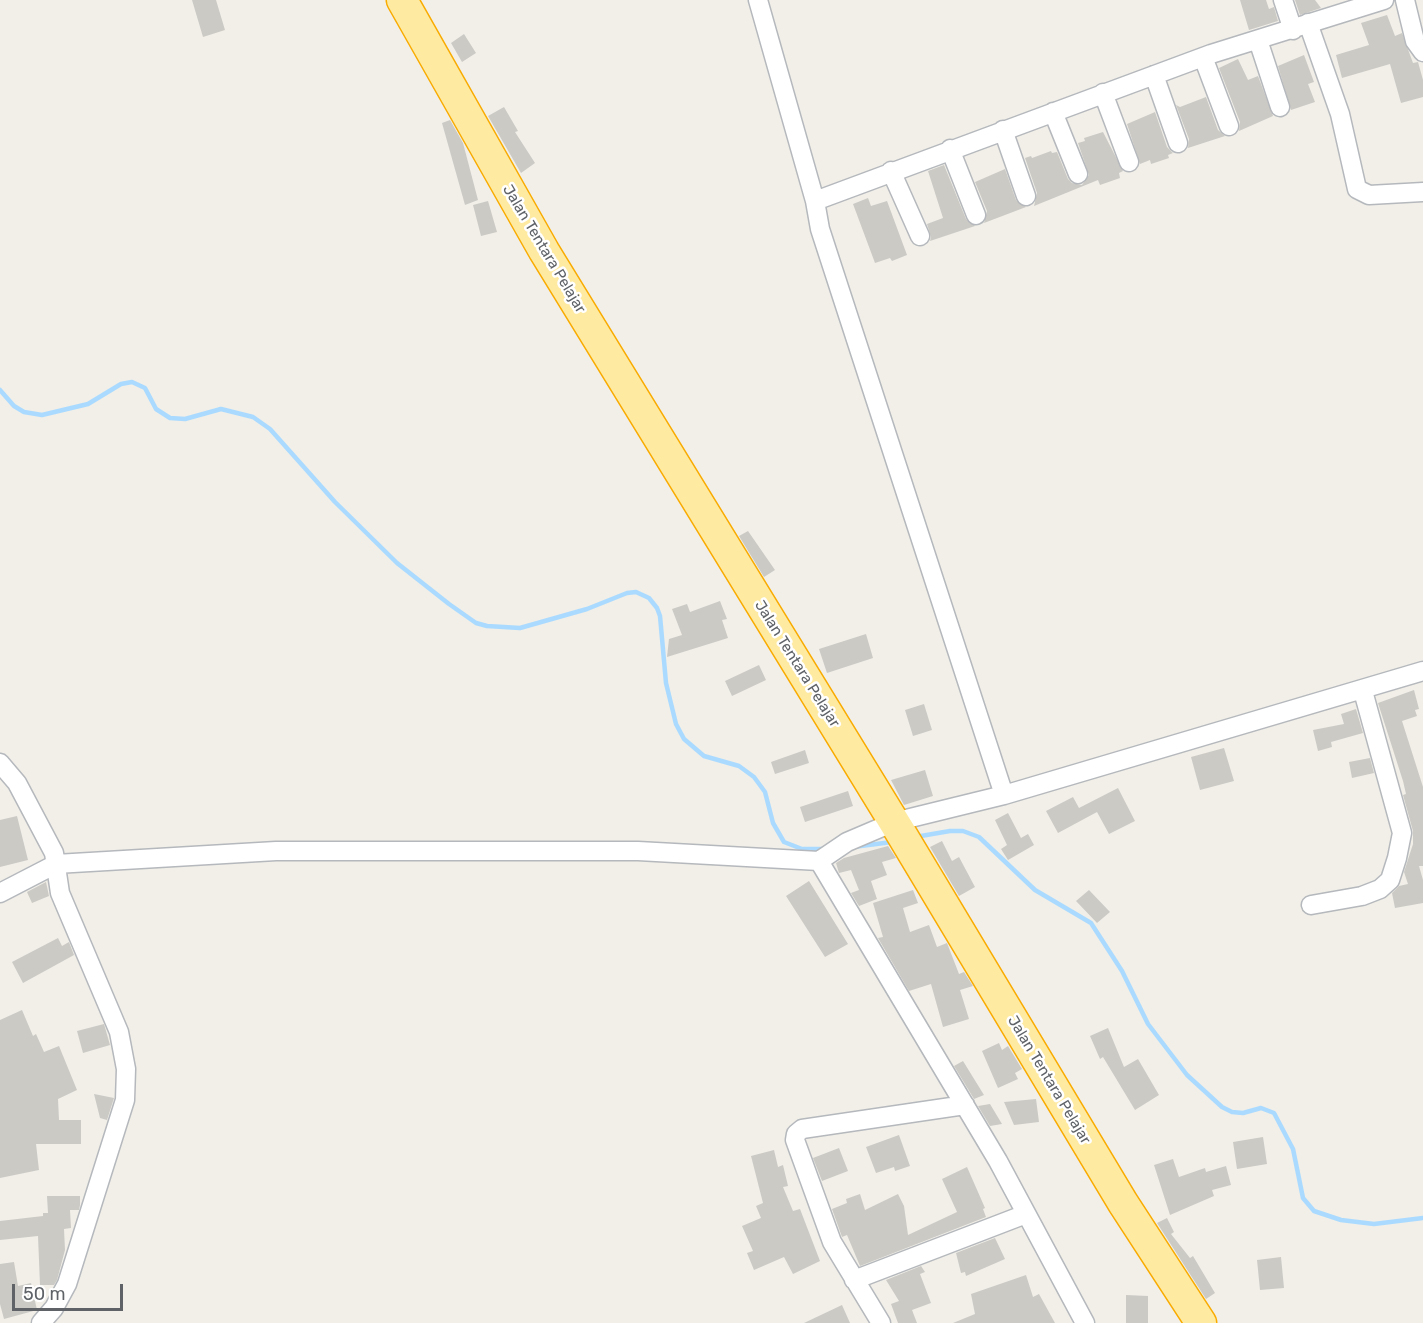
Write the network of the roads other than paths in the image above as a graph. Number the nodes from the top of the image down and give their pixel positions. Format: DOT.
graph roads {
  1 [pos="402,0"];
  2 [pos="758,0"];
  3 [pos="1283,0"];
  4 [pos="1384,0"];
  5 [pos="1405,0"];
  6 [pos="1300,27"];
  7 [pos="1258,40"];
  8 [pos="1423,52"];
  9 [pos="1203,57"];
  10 [pos="1154,75"];
  11 [pos="1103,93"];
  12 [pos="1280,107"];
  13 [pos="1053,112"];
  14 [pos="1229,126"];
  15 [pos="1003,130"];
  16 [pos="1178,143"];
  17 [pos="950,149"];
  18 [pos="1129,162"];
  19 [pos="891,171"];
  20 [pos="1078,174"];
  21 [pos="1423,192"];
  22 [pos="1026,196"];
  23 [pos="815,201"];
  24 [pos="976,215"];
  25 [pos="920,237"];
  26 [pos="1423,671"];
  27 [pos="1363,691"];
  28 [pos="0,763"];
  29 [pos="1004,795"];
  30 [pos="896,826"];
  31 [pos="823,858"];
  32 [pos="56,864"];
  33 [pos="0,893"];
  34 [pos="1311,905"];
  35 [pos="965,1105"];
  36 [pos="1026,1214"];
  37 [pos="854,1280"];
  38 [pos="41,1323"];
  39 [pos="881,1323"];
  40 [pos="1085,1323"];
  41 [pos="1201,1323"];
  1 -- 30 [label="highway, Jalan Tentara Pelajar"];
  2 -- 23 [label="street"];
  3 -- 6 [label="street"];
  4 -- 6 [label="street"];
  5 -- 8 [label="street"];
  6 -- 7 [label="street"];
  6 -- 21 [label="street"];
  7 -- 9 [label="street"];
  7 -- 12 [label="street"];
  9 -- 10 [label="street"];
  9 -- 14 [label="street"];
  10 -- 11 [label="street"];
  10 -- 16 [label="street"];
  11 -- 13 [label="street"];
  11 -- 18 [label="street"];
  13 -- 15 [label="street"];
  13 -- 20 [label="street"];
  15 -- 17 [label="street"];
  15 -- 22 [label="street"];
  17 -- 19 [label="street"];
  17 -- 24 [label="street"];
  19 -- 23 [label="street"];
  19 -- 25 [label="street"];
  23 -- 29 [label="street"];
  26 -- 27 [label="street"];
  27 -- 29 [label="street"];
  27 -- 34 [label="street"];
  28 -- 32 [label="street"];
  29 -- 30 [label="street"];
  30 -- 31 [label="street"];
  30 -- 41 [label="highway, Jalan Tentara Pelajar"];
  31 -- 32 [label="street"];
  31 -- 35 [label="street"];
  32 -- 33 [label="street"];
  32 -- 38 [label="street"];
  35 -- 36 [label="street"];
  35 -- 37 [label="street"];
  36 -- 37 [label="street"];
  36 -- 40 [label="street"];
  37 -- 39 [label="street"];
}
